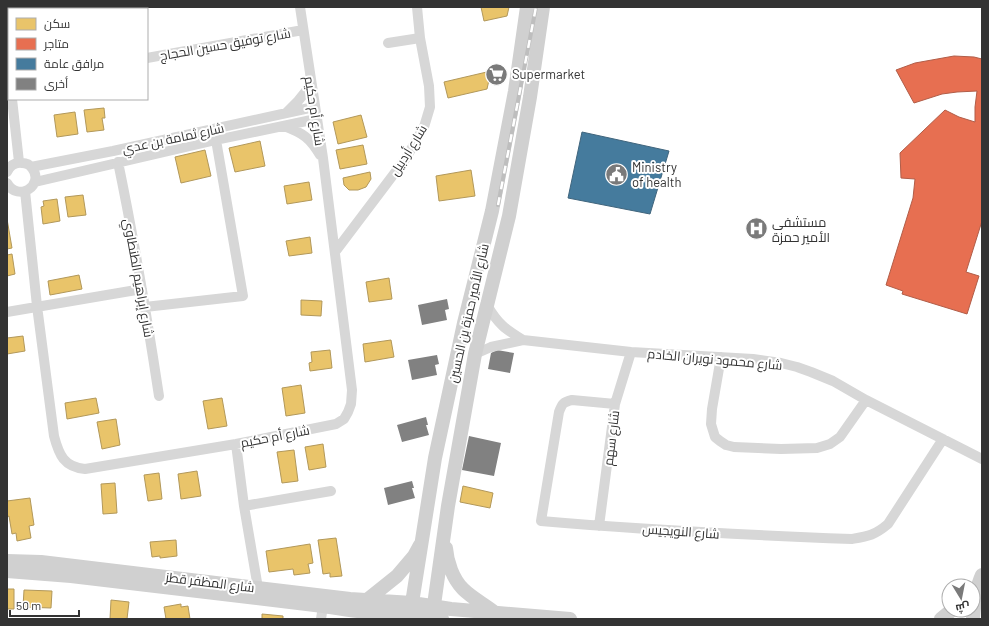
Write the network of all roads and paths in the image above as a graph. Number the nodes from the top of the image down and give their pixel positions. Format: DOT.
graph roads {
  1 [pos="300,7"];
  2 [pos="417,7"];
  3 [pos="527,7"];
  4 [pos="543,7"];
  5 [pos="303,30"];
  6 [pos="420,38"];
  7 [pos="388,42"];
  8 [pos="148,58"];
  9 [pos="311,84"];
  10 [pos="12,100"];
  11 [pos="314,107"];
  12 [pos="285,113"];
  13 [pos="316,120"];
  14 [pos="284,126"];
  15 [pos="216,140"];
  16 [pos="323,158"];
  17 [pos="20,162"];
  18 [pos="118,162"];
  19 [pos="31,167"];
  20 [pos="7,172"];
  21 [pos="35,182"];
  22 [pos="8,186"];
  23 [pos="25,191"];
  24 [pos="335,252"];
  25 [pos="142,289"];
  26 [pos="487,305"];
  27 [pos="37,306"];
  28 [pos="145,307"];
  29 [pos="7,312"];
  30 [pos="523,340"];
  31 [pos="631,352"];
  32 [pos="475,354"];
  33 [pos="721,357"];
  34 [pos="159,396"];
  35 [pos="866,400"];
  36 [pos="615,404"];
  37 [pos="943,439"];
  38 [pos="236,444"];
  39 [pos="982,459"];
  40 [pos="331,491"];
  41 [pos="244,506"];
  42 [pos="599,526"];
  43 [pos="446,528"];
  44 [pos="422,542"];
  45 [pos="7,551"];
  46 [pos="7,561"];
  47 [pos="25,561"];
  48 [pos="7,571"];
  49 [pos="258,588"];
  50 [pos="367,600"];
  51 [pos="352,611"];
  52 [pos="322,612"];
  53 [pos="494,612"];
  54 [pos="412,613"];
  55 [pos="435,616"];
  56 [pos="366,619"];
  57 [pos="570,619"];
  1 -- 5 [label="street, شارع أم حكيم"];
  2 -- 6 [label="street, شارع أردبيل"];
  3 -- 44 [label="main road, شارع الأمير حمزة بن الحسين"];
  4 -- 26 [label="main road, شارع الأمير حمزة بن الحسين"];
  5 -- 8 [label="street, شارع توفيق حسين الحجاج"];
  5 -- 9 [label="street, شارع أم حكيم"];
  6 -- 7 [label="street"];
  6 -- 24 [label="street, شارع أردبيل"];
  9 -- 11 [label="street, شارع أم حكيم"];
  9 -- 12 [label="street"];
  10 -- 17 [label="street"];
  11 -- 12 [label="street, شارع ثمامة بن عدي"];
  11 -- 13 [label="street, شارع أم حكيم"];
  12 -- 19 [label="street, شارع ثمامة بن عدي"];
  13 -- 14 [label="street, شارع ثمامة بن عدي"];
  13 -- 16 [label="street, شارع أم حكيم"];
  14 -- 15 [label="street, شارع ثمامة بن عدي"];
  14 -- 16 [label="street"];
  15 -- 18 [label="street, شارع ثمامة بن عدي"];
  15 -- 28 [label="street"];
  16 -- 24 [label="street, شارع أم حكيم"];
  17 -- 19 [label="street"];
  17 -- 20 [label="street"];
  18 -- 21 [label="street, شارع ثمامة بن عدي"];
  18 -- 25 [label="street, شارع إبراهيم الطنطاوي"];
  19 -- 21 [label="street"];
  21 -- 23 [label="street"];
  22 -- 23 [label="street"];
  23 -- 27 [label="street, شارع أم حكيم"];
  24 -- 38 [label="street, شارع أم حكيم"];
  25 -- 27 [label="street"];
  25 -- 28 [label="street, شارع إبراهيم الطنطاوي"];
  26 -- 30 [label="street, شارع محمود نويران الخادم"];
  26 -- 32 [label="main road, شارع الأمير حمزة بن الحسين"];
  27 -- 29 [label="street"];
  27 -- 38 [label="street, شارع أم حكيم"];
  28 -- 34 [label="street, شارع إبراهيم الطنطاوي"];
  30 -- 31 [label="street, شارع محمود نويران الخادم"];
  30 -- 32 [label="street, شارع محمود نويران الخادم"];
  31 -- 33 [label="street, شارع محمود نويران الخادم"];
  31 -- 36 [label="street, شارع سهم"];
  32 -- 43 [label="main road, شارع الأمير حمزة بن الحسين"];
  33 -- 35 [label="street, شارع محمود نويران الخادم"];
  33 -- 35 [label="street"];
  35 -- 37 [label="street, شارع محمود نويران الخادم"];
  36 -- 42 [label="street, شارع سهم"];
  36 -- 42 [label="street, شارع النويجيس"];
  37 -- 39 [label="street, شارع محمود نويران الخادم"];
  37 -- 42 [label="street, شارع النويجيس"];
  38 -- 41 [label="street"];
  40 -- 41 [label="street"];
  41 -- 49 [label="street"];
  43 -- 53 [label="main road"];
  43 -- 55 [label="main road, شارع الأمير حمزة بن الحسين"];
  44 -- 50 [label="main road"];
  44 -- 54 [label="main road, شارع الأمير حمزة بن الحسين"];
  45 -- 47 [label="main road"];
  46 -- 47 [label="main road, شارع المظفر قطز"];
  47 -- 49 [label="main road, شارع المظفر قطز"];
  48 -- 52 [label="main road, شارع المظفر قطز"];
  49 -- 50 [label="main road, شارع المظفر قطز"];
  50 -- 54 [label="main road, شارع المظفر قطز"];
  51 -- 52 [label="main road, شارع المظفر قطز"];
  51 -- 54 [label="main road, شارع المظفر قطز"];
  51 -- 56 [label="main road"];
  53 -- 55 [label="main road"];
  53 -- 57 [label="main road"];
  54 -- 55 [label="main road"];
}
